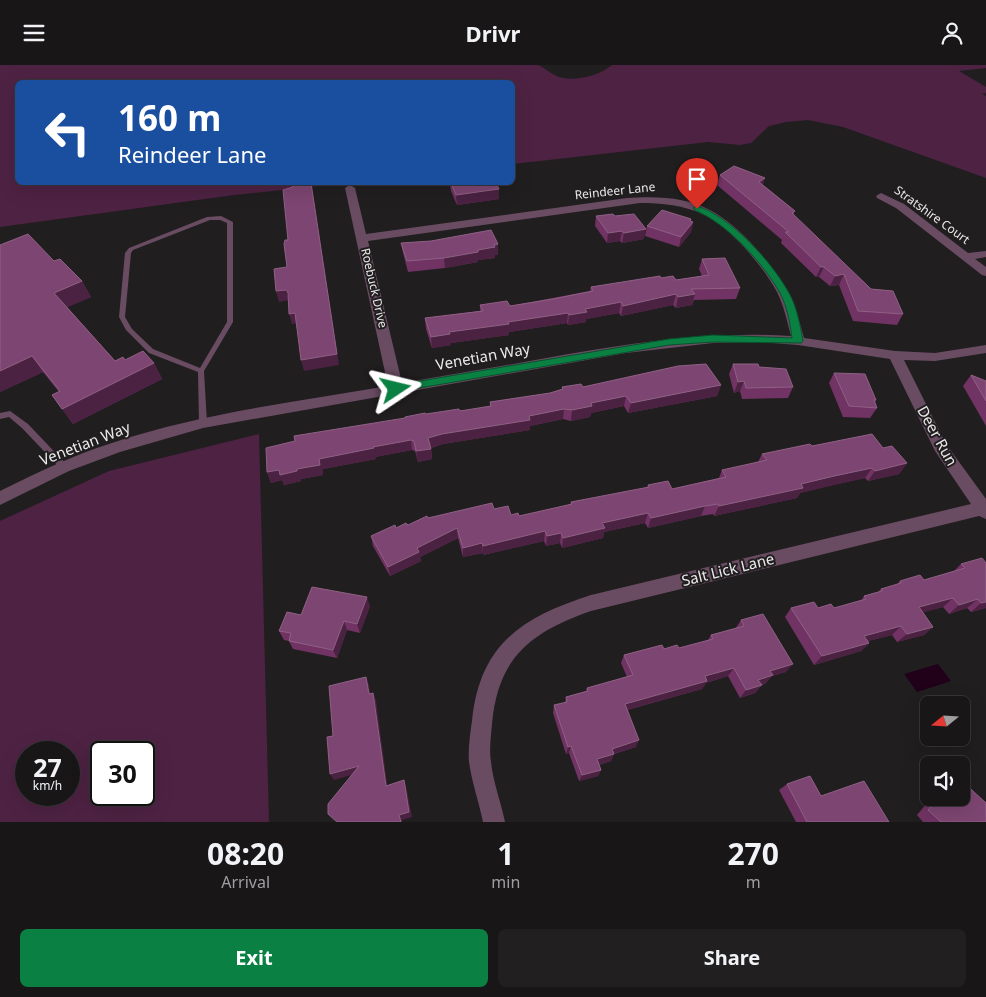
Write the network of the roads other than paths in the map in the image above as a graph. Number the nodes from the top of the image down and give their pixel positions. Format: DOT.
graph roads {
  1 [pos="350,188"];
  2 [pos="881,196"];
  3 [pos="362,237"];
  4 [pos="986,254"];
  5 [pos="966,257"];
  6 [pos="986,273"];
  7 [pos="798,341"];
  8 [pos="986,349"];
  9 [pos="895,355"];
  10 [pos="201,371"];
  11 [pos="396,389"];
  12 [pos="0,416"];
  13 [pos="204,423"];
  14 [pos="64,467"];
  15 [pos="0,498"];
  16 [pos="984,510"];
  17 [pos="494,822"];
  1 -- 3 [label="street, Roebuck Drive"];
  2 -- 5 [label="street, Stratshire Court"];
  3 -- 7 [label="street, Reindeer Lane"];
  3 -- 11 [label="street, Roebuck Drive"];
  4 -- 5 [label="street"];
  5 -- 6 [label="street, Stratshire Court"];
  7 -- 9 [label="street, Venetian Way"];
  7 -- 11 [label="street, Venetian Way"];
  8 -- 9 [label="street, Venetian Way"];
  9 -- 16 [label="street, Deer Run"];
  10 -- 10 [label="lane"];
  10 -- 13 [label="lane"];
  11 -- 13 [label="street, Venetian Way"];
  12 -- 14 [label="lane"];
  13 -- 14 [label="street, Venetian Way"];
  14 -- 15 [label="street, Venetian Way"];
  16 -- 17 [label="street, Salt Lick Lane"];
}
